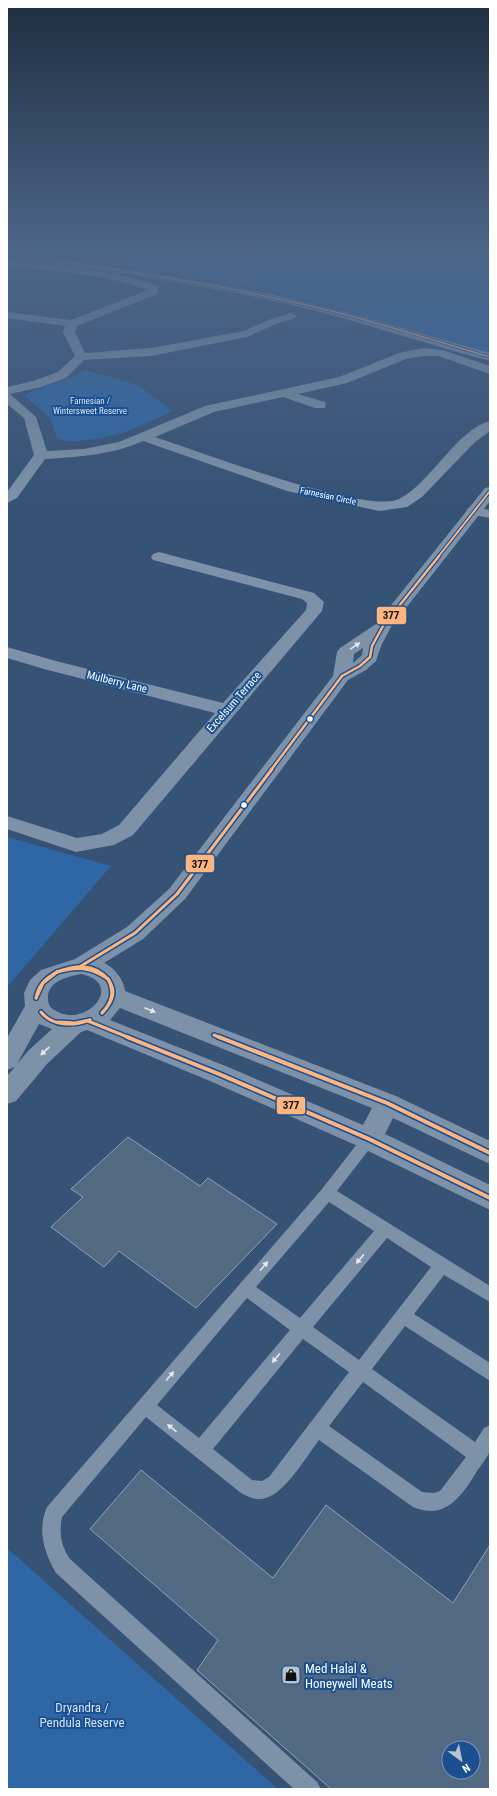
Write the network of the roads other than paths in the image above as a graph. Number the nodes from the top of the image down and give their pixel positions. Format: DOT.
graph roads {
  1 [pos="70,335"];
  2 [pos="243,335"];
  3 [pos="414,335"];
  4 [pos="81,357"];
  5 [pos="490,358"];
  6 [pos="490,370"];
  7 [pos="7,391"];
  8 [pos="284,393"];
  9 [pos="7,397"];
  10 [pos="320,405"];
  11 [pos="490,425"];
  12 [pos="143,437"];
  13 [pos="41,455"];
  14 [pos="7,499"];
  15 [pos="485,505"];
  16 [pos="159,557"];
  17 [pos="7,652"];
  18 [pos="227,710"];
  19 [pos="7,822"];
  20 [pos="135,933"];
  21 [pos="80,966"];
  22 [pos="111,987"];
  23 [pos="36,1007"];
  24 [pos="81,1023"];
  25 [pos="7,1060"];
  26 [pos="7,1094"];
  27 [pos="387,1103"];
  28 [pos="369,1139"];
  29 [pos="490,1153"];
  30 [pos="327,1193"];
  31 [pos="490,1198"];
  32 [pos="385,1229"];
  33 [pos="442,1265"];
  34 [pos="245,1288"];
  35 [pos="490,1294"];
  36 [pos="403,1315"];
  37 [pos="301,1329"];
  38 [pos="360,1371"];
  39 [pos="490,1373"];
  40 [pos="145,1406"];
  41 [pos="317,1428"];
  42 [pos="490,1434"];
  43 [pos="200,1450"];
  44 [pos="477,1454"];
  45 [pos="310,1789"];
  1 -- 4 [label="street"];
  2 -- 4 [label="street"];
  3 -- 5 [label="street"];
  4 -- 7 [label="street"];
  6 -- 8 [label="street"];
  8 -- 10 [label="street"];
  8 -- 12 [label="street"];
  9 -- 13 [label="street"];
  11 -- 12 [label="street, Farnesian Circle"];
  12 -- 13 [label="street"];
  13 -- 14 [label="street"];
  15 -- 20 [label="street"];
  16 -- 18 [label="street, Excelsum Terrace"];
  17 -- 18 [label="street, Mulberry Lane"];
  18 -- 19 [label="street, Excelsum Terrace"];
  20 -- 21 [label="street"];
  20 -- 22 [label="street"];
  21 -- 22 [label="street"];
  21 -- 23 [label="street"];
  22 -- 24 [label="street"];
  22 -- 27 [label="street, one-way"];
  23 -- 24 [label="street"];
  23 -- 25 [label="street"];
  24 -- 26 [label="street, one-way"];
  24 -- 28 [label="street"];
  27 -- 28 [label="street"];
  27 -- 29 [label="street"];
  28 -- 30 [label="lane"];
  28 -- 31 [label="street"];
  30 -- 32 [label="lane"];
  34 -- 30 [label="lane, one-way"];
  32 -- 33 [label="lane"];
  32 -- 37 [label="lane, one-way"];
  33 -- 35 [label="lane"];
  33 -- 36 [label="lane"];
  34 -- 37 [label="lane"];
  40 -- 34 [label="lane, one-way"];
  36 -- 38 [label="lane"];
  36 -- 39 [label="lane"];
  37 -- 38 [label="lane"];
  37 -- 43 [label="lane, one-way"];
  38 -- 41 [label="lane"];
  38 -- 44 [label="lane"];
  43 -- 40 [label="lane, one-way"];
  40 -- 45 [label="lane"];
  41 -- 43 [label="lane"];
  41 -- 44 [label="lane"];
  42 -- 44 [label="lane"];
}
